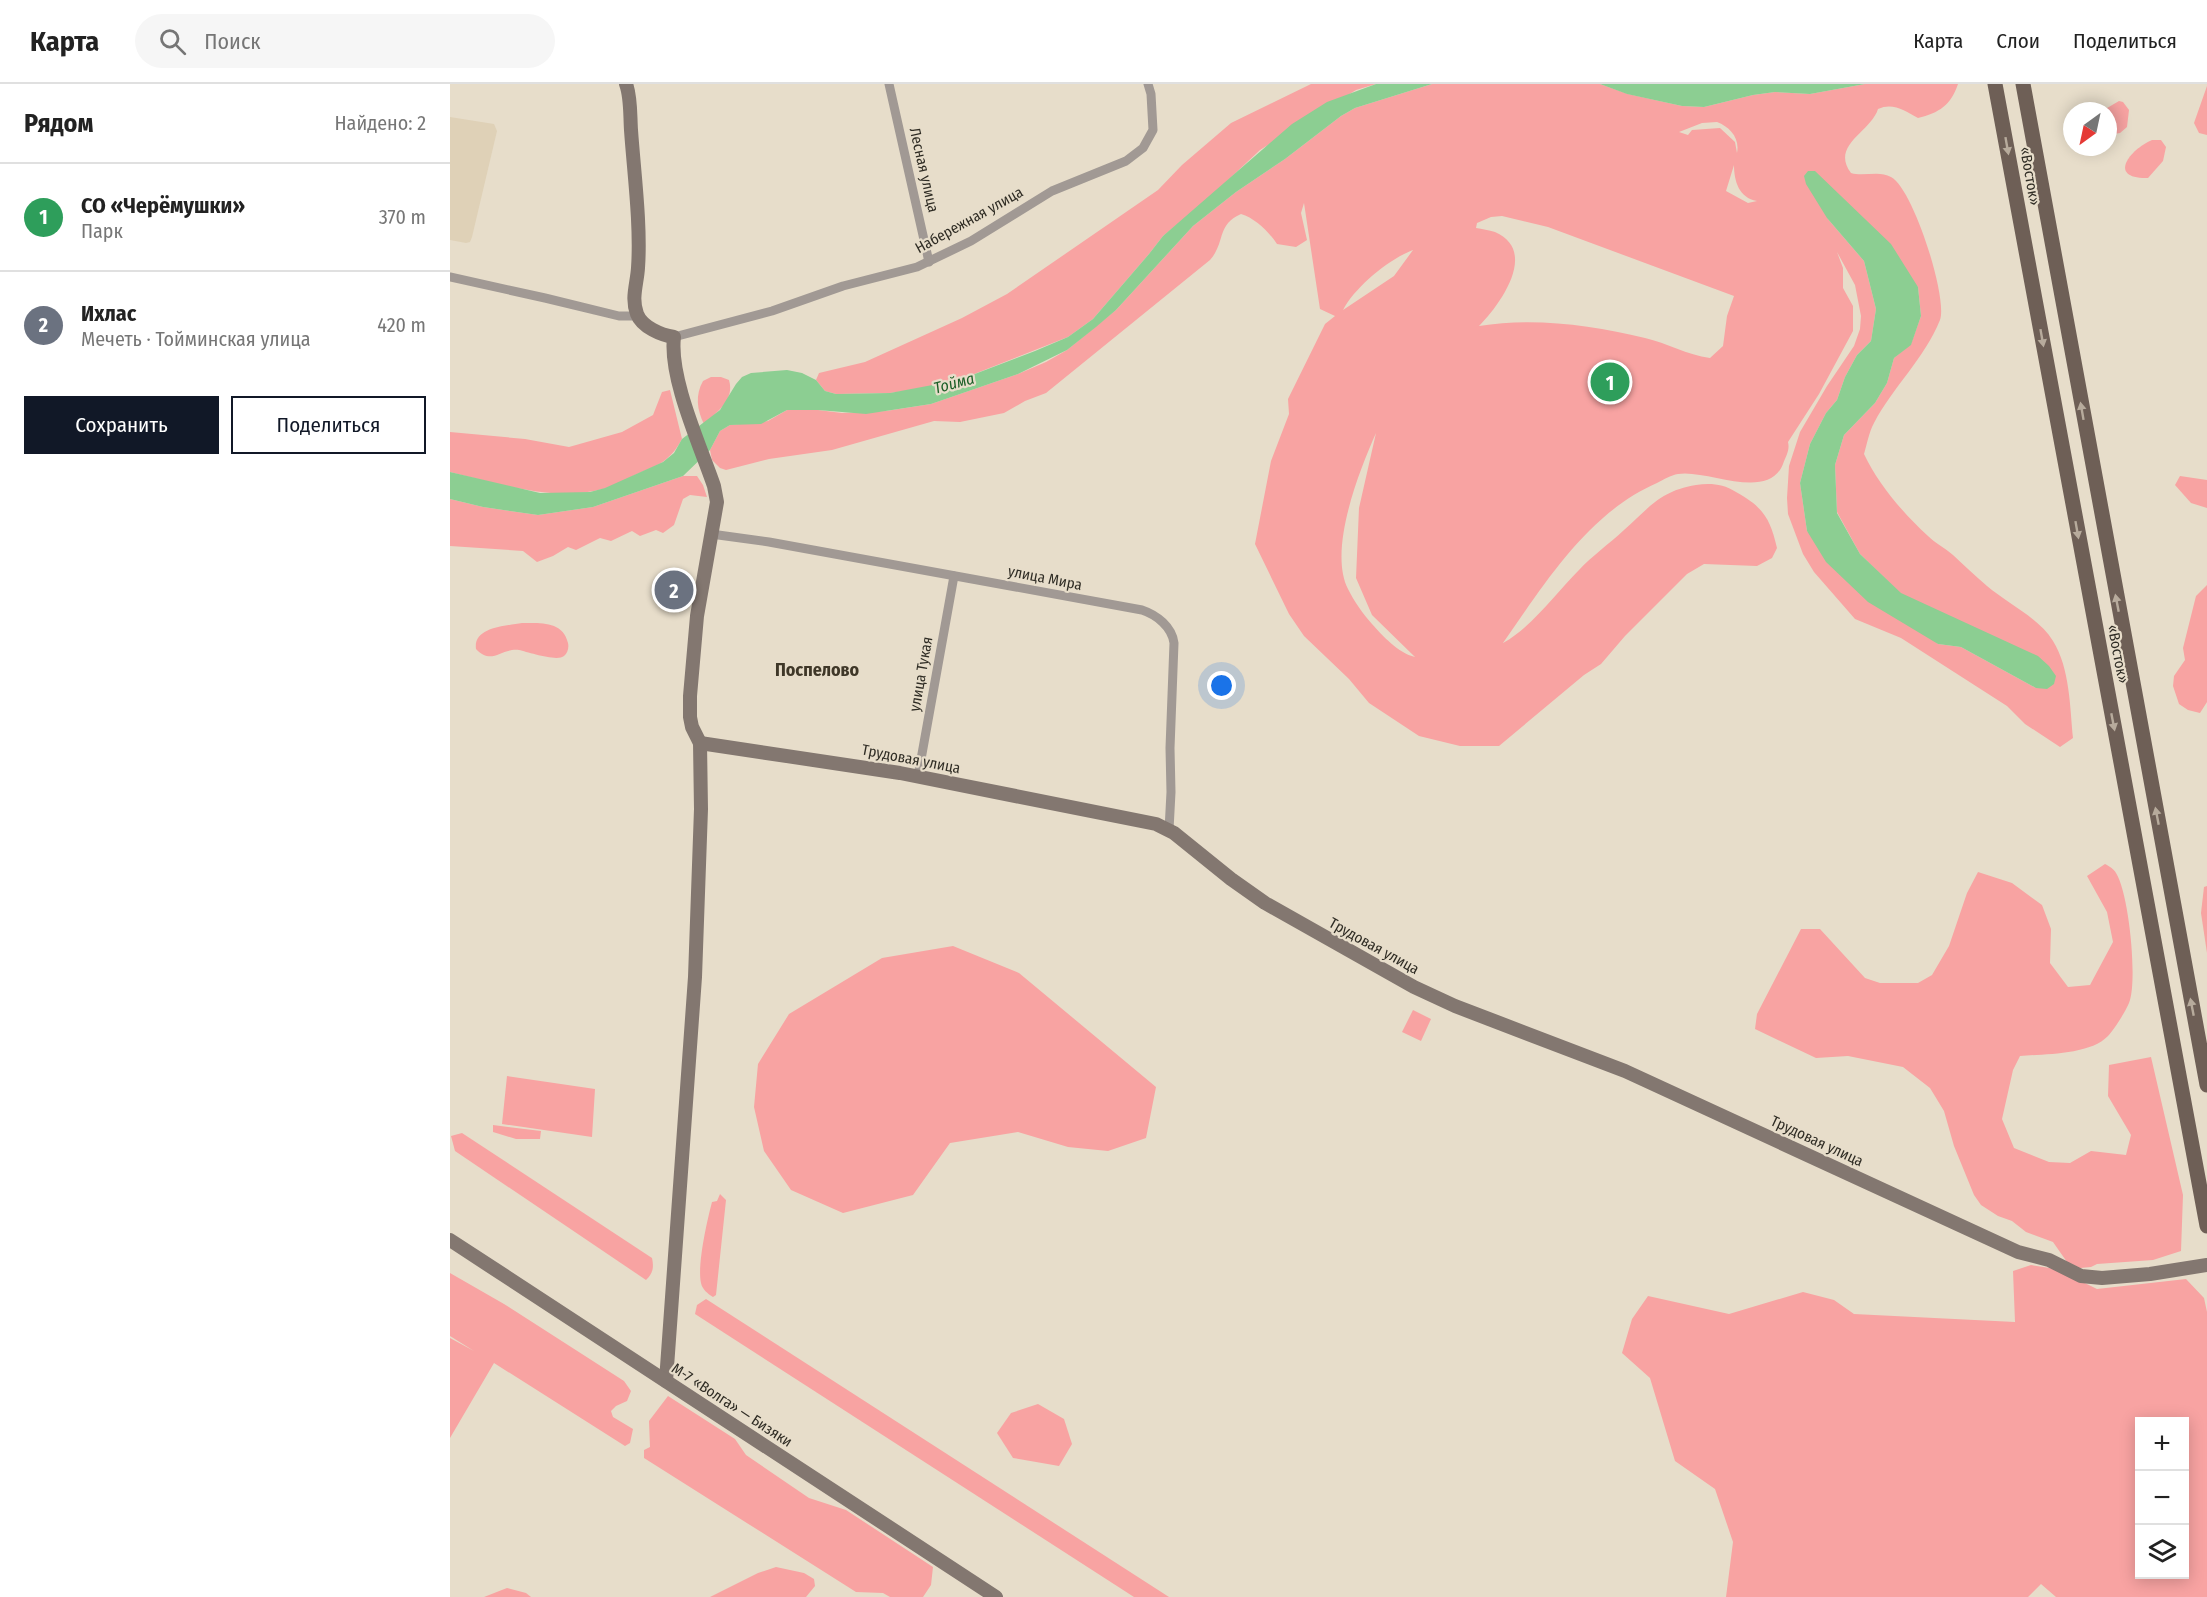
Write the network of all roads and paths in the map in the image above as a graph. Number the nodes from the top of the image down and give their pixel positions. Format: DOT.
graph roads {
  1 [pos="889,84"];
  2 [pos="1148,84"];
  3 [pos="2023,84"];
  4 [pos="631,85"];
  5 [pos="1996,86"];
  6 [pos="929,262"];
  7 [pos="450,277"];
  8 [pos="637,316"];
  9 [pos="674,337"];
  10 [pos="711,534"];
  11 [pos="954,576"];
  12 [pos="700,743"];
  13 [pos="918,776"];
  14 [pos="1169,830"];
  15 [pos="2207,1085"];
  16 [pos="2207,1226"];
  17 [pos="450,1240"];
  18 [pos="2207,1265"];
  19 [pos="666,1381"];
  20 [pos="996,1597"];
  1 -- 6 [label="street, Лесная улица"];
  2 -- 6 [label="street, Набережная улица"];
  15 -- 3 [label="main road, «Восток», one-way"];
  4 -- 8 [label="street"];
  5 -- 16 [label="main road, «Восток», one-way"];
  6 -- 9 [label="street, Набережная улица"];
  7 -- 8 [label="street"];
  8 -- 9 [label="street"];
  9 -- 10 [label="street"];
  10 -- 11 [label="street, улица Мира"];
  10 -- 12 [label="street"];
  11 -- 13 [label="street, улица Тукая"];
  11 -- 14 [label="street, улица Мира"];
  12 -- 13 [label="street, Трудовая улица"];
  12 -- 19 [label="street"];
  13 -- 14 [label="street, Трудовая улица"];
  14 -- 18 [label="street, Трудовая улица"];
  17 -- 19 [label="street, М-7 «Волга» — Бизяки"];
  19 -- 20 [label="street, М-7 «Волга» — Бизяки"];
}
